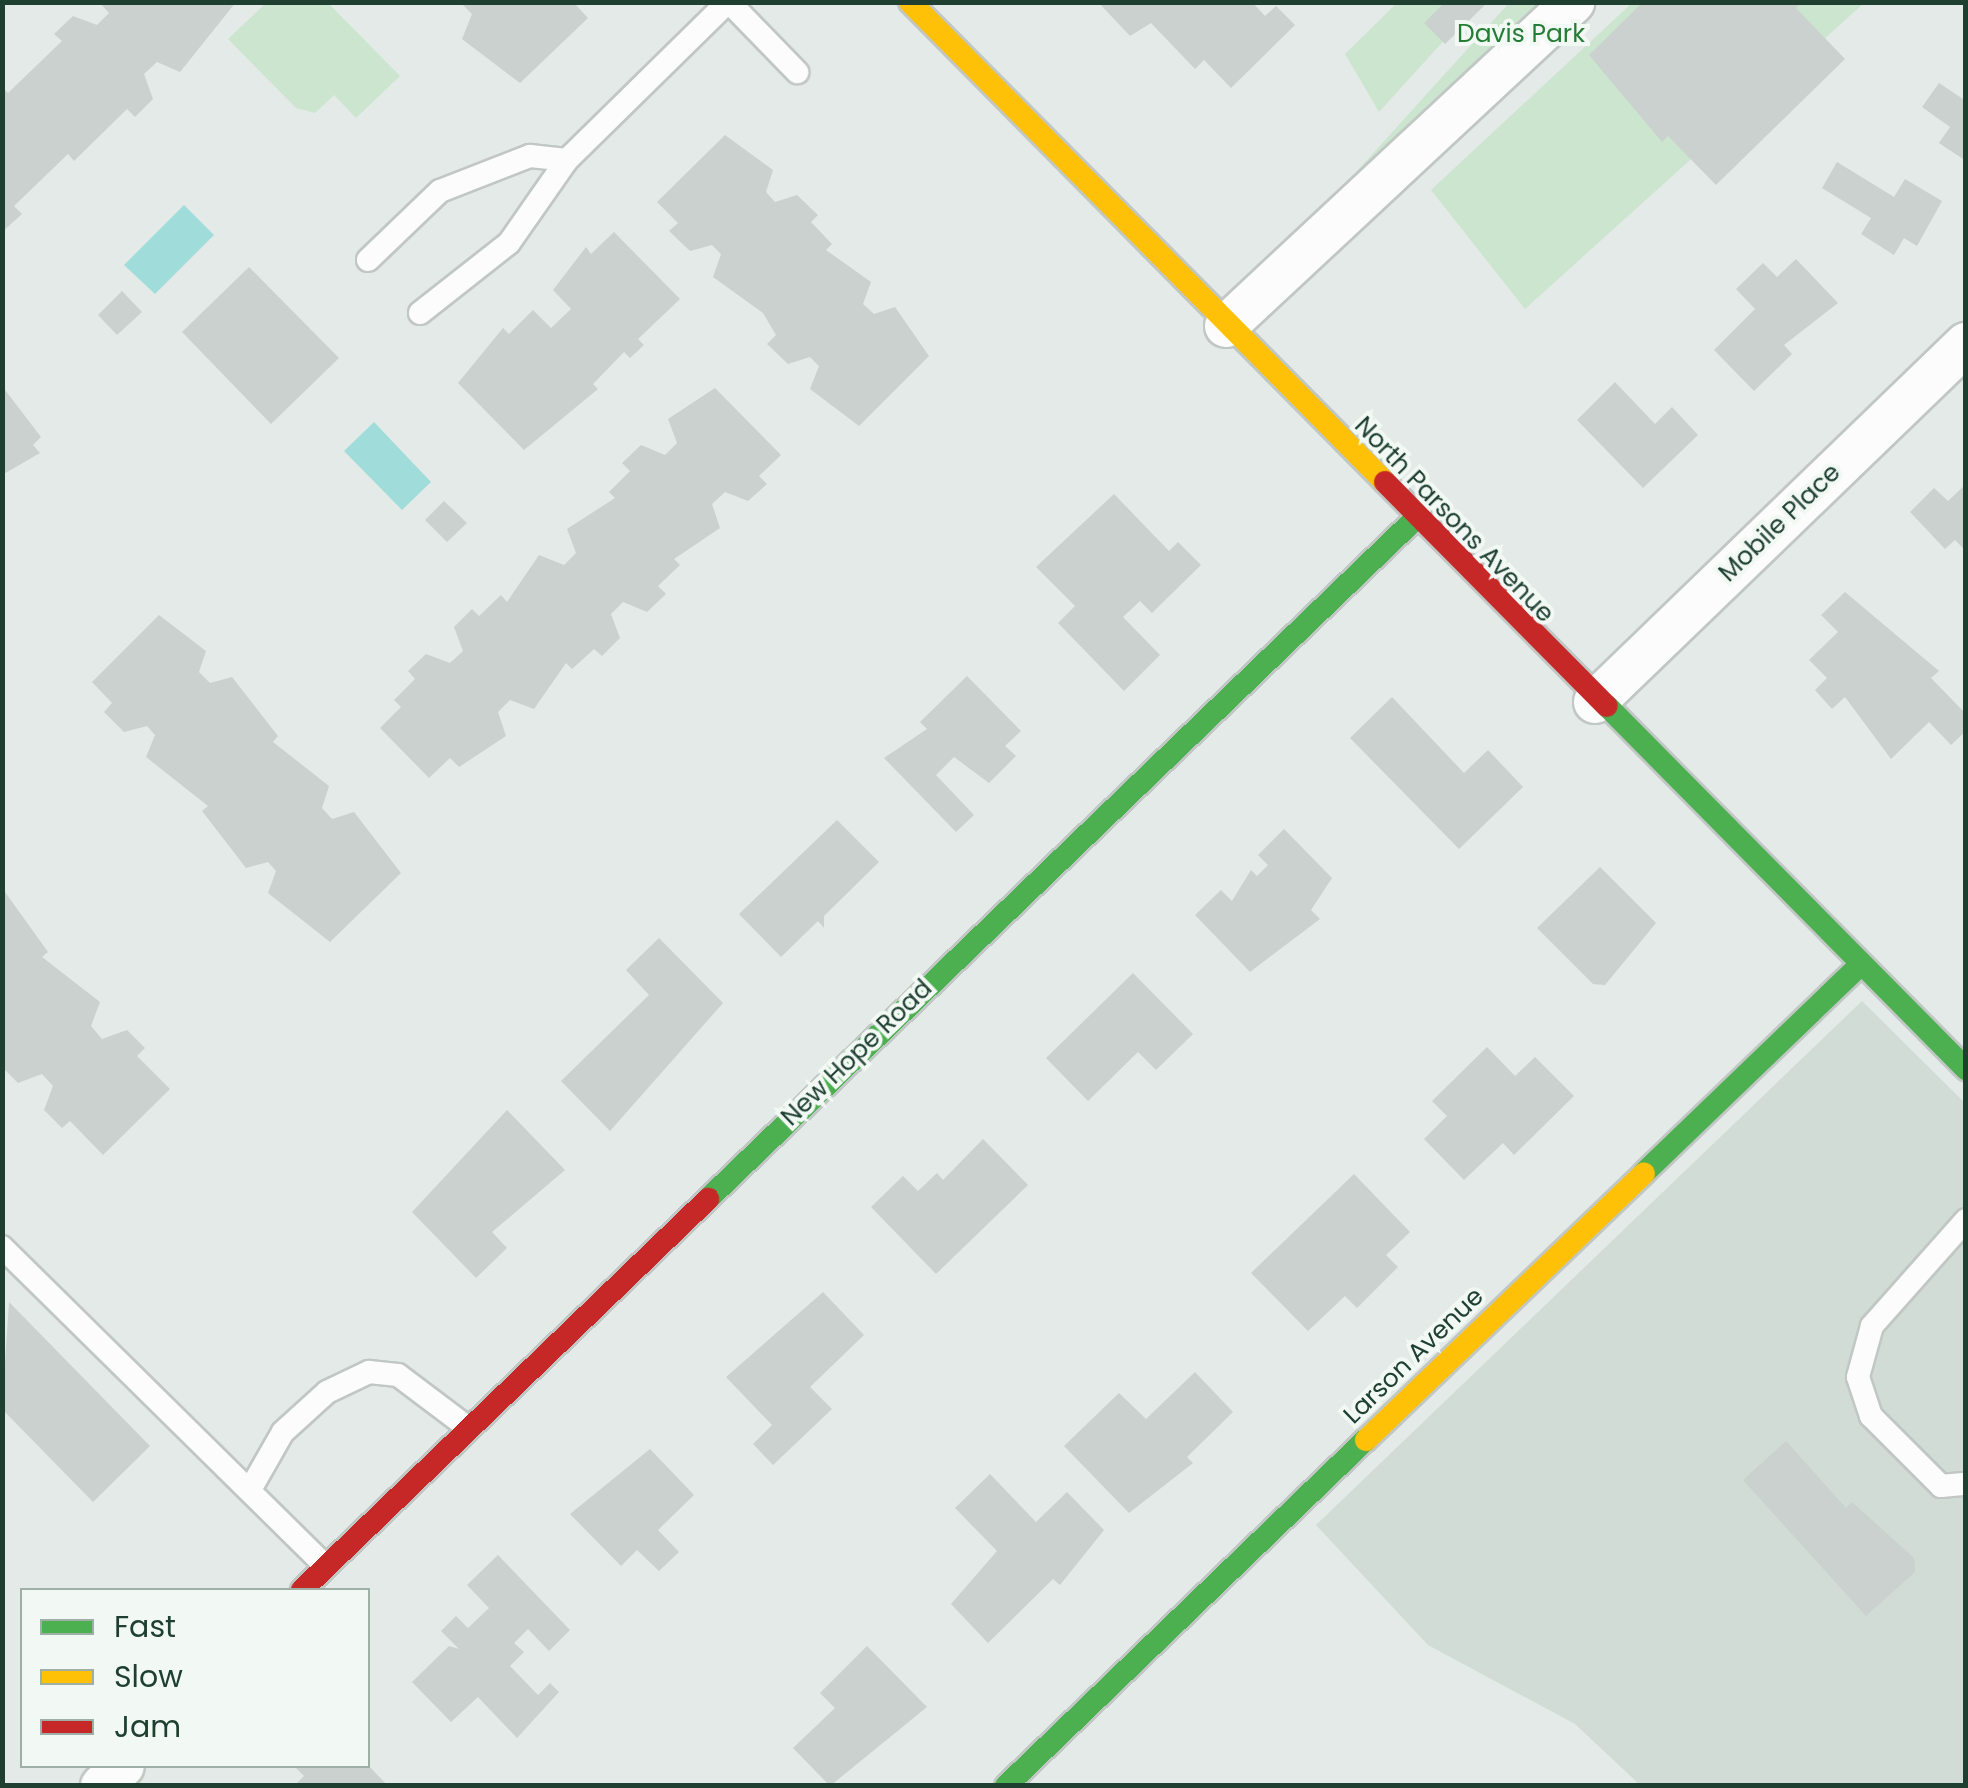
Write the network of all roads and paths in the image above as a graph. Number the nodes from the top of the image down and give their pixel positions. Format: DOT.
graph roads {
  1 [pos="728,2"];
  2 [pos="910,2"];
  3 [pos="1574,2"];
  4 [pos="797,72"];
  5 [pos="567,160"];
  6 [pos="368,260"];
  7 [pos="420,313"];
  8 [pos="1226,326"];
  9 [pos="1966,344"];
  10 [pos="1415,519"];
  11 [pos="1594,702"];
  12 [pos="1860,966"];
  13 [pos="1966,1069"];
  14 [pos="1966,1220"];
  15 [pos="2,1247"];
  16 [pos="467,1427"];
  17 [pos="1966,1484"];
  18 [pos="251,1488"];
  19 [pos="326,1567"];
  20 [pos="304,1588"];
  21 [pos="120,1768"];
  22 [pos="1018,1781"];
  23 [pos="102,1786"];
  1 -- 4 [label="lane"];
  1 -- 5 [label="lane"];
  2 -- 8 [label="street, North Parsons Avenue"];
  3 -- 8 [label="street"];
  5 -- 6 [label="lane"];
  5 -- 7 [label="lane"];
  8 -- 10 [label="street, North Parsons Avenue"];
  9 -- 11 [label="street, Mobile Place"];
  10 -- 11 [label="street, North Parsons Avenue"];
  10 -- 16 [label="street, New Hope Road"];
  11 -- 12 [label="street, North Parsons Avenue"];
  12 -- 13 [label="street, North Parsons Avenue"];
  12 -- 22 [label="street, Larson Avenue"];
  14 -- 17 [label="lane"];
  15 -- 18 [label="lane"];
  16 -- 18 [label="lane"];
  16 -- 19 [label="street, New Hope Road"];
  18 -- 19 [label="lane"];
  19 -- 20 [label="street, New Hope Road"];
  21 -- 23 [label="street"];
}
